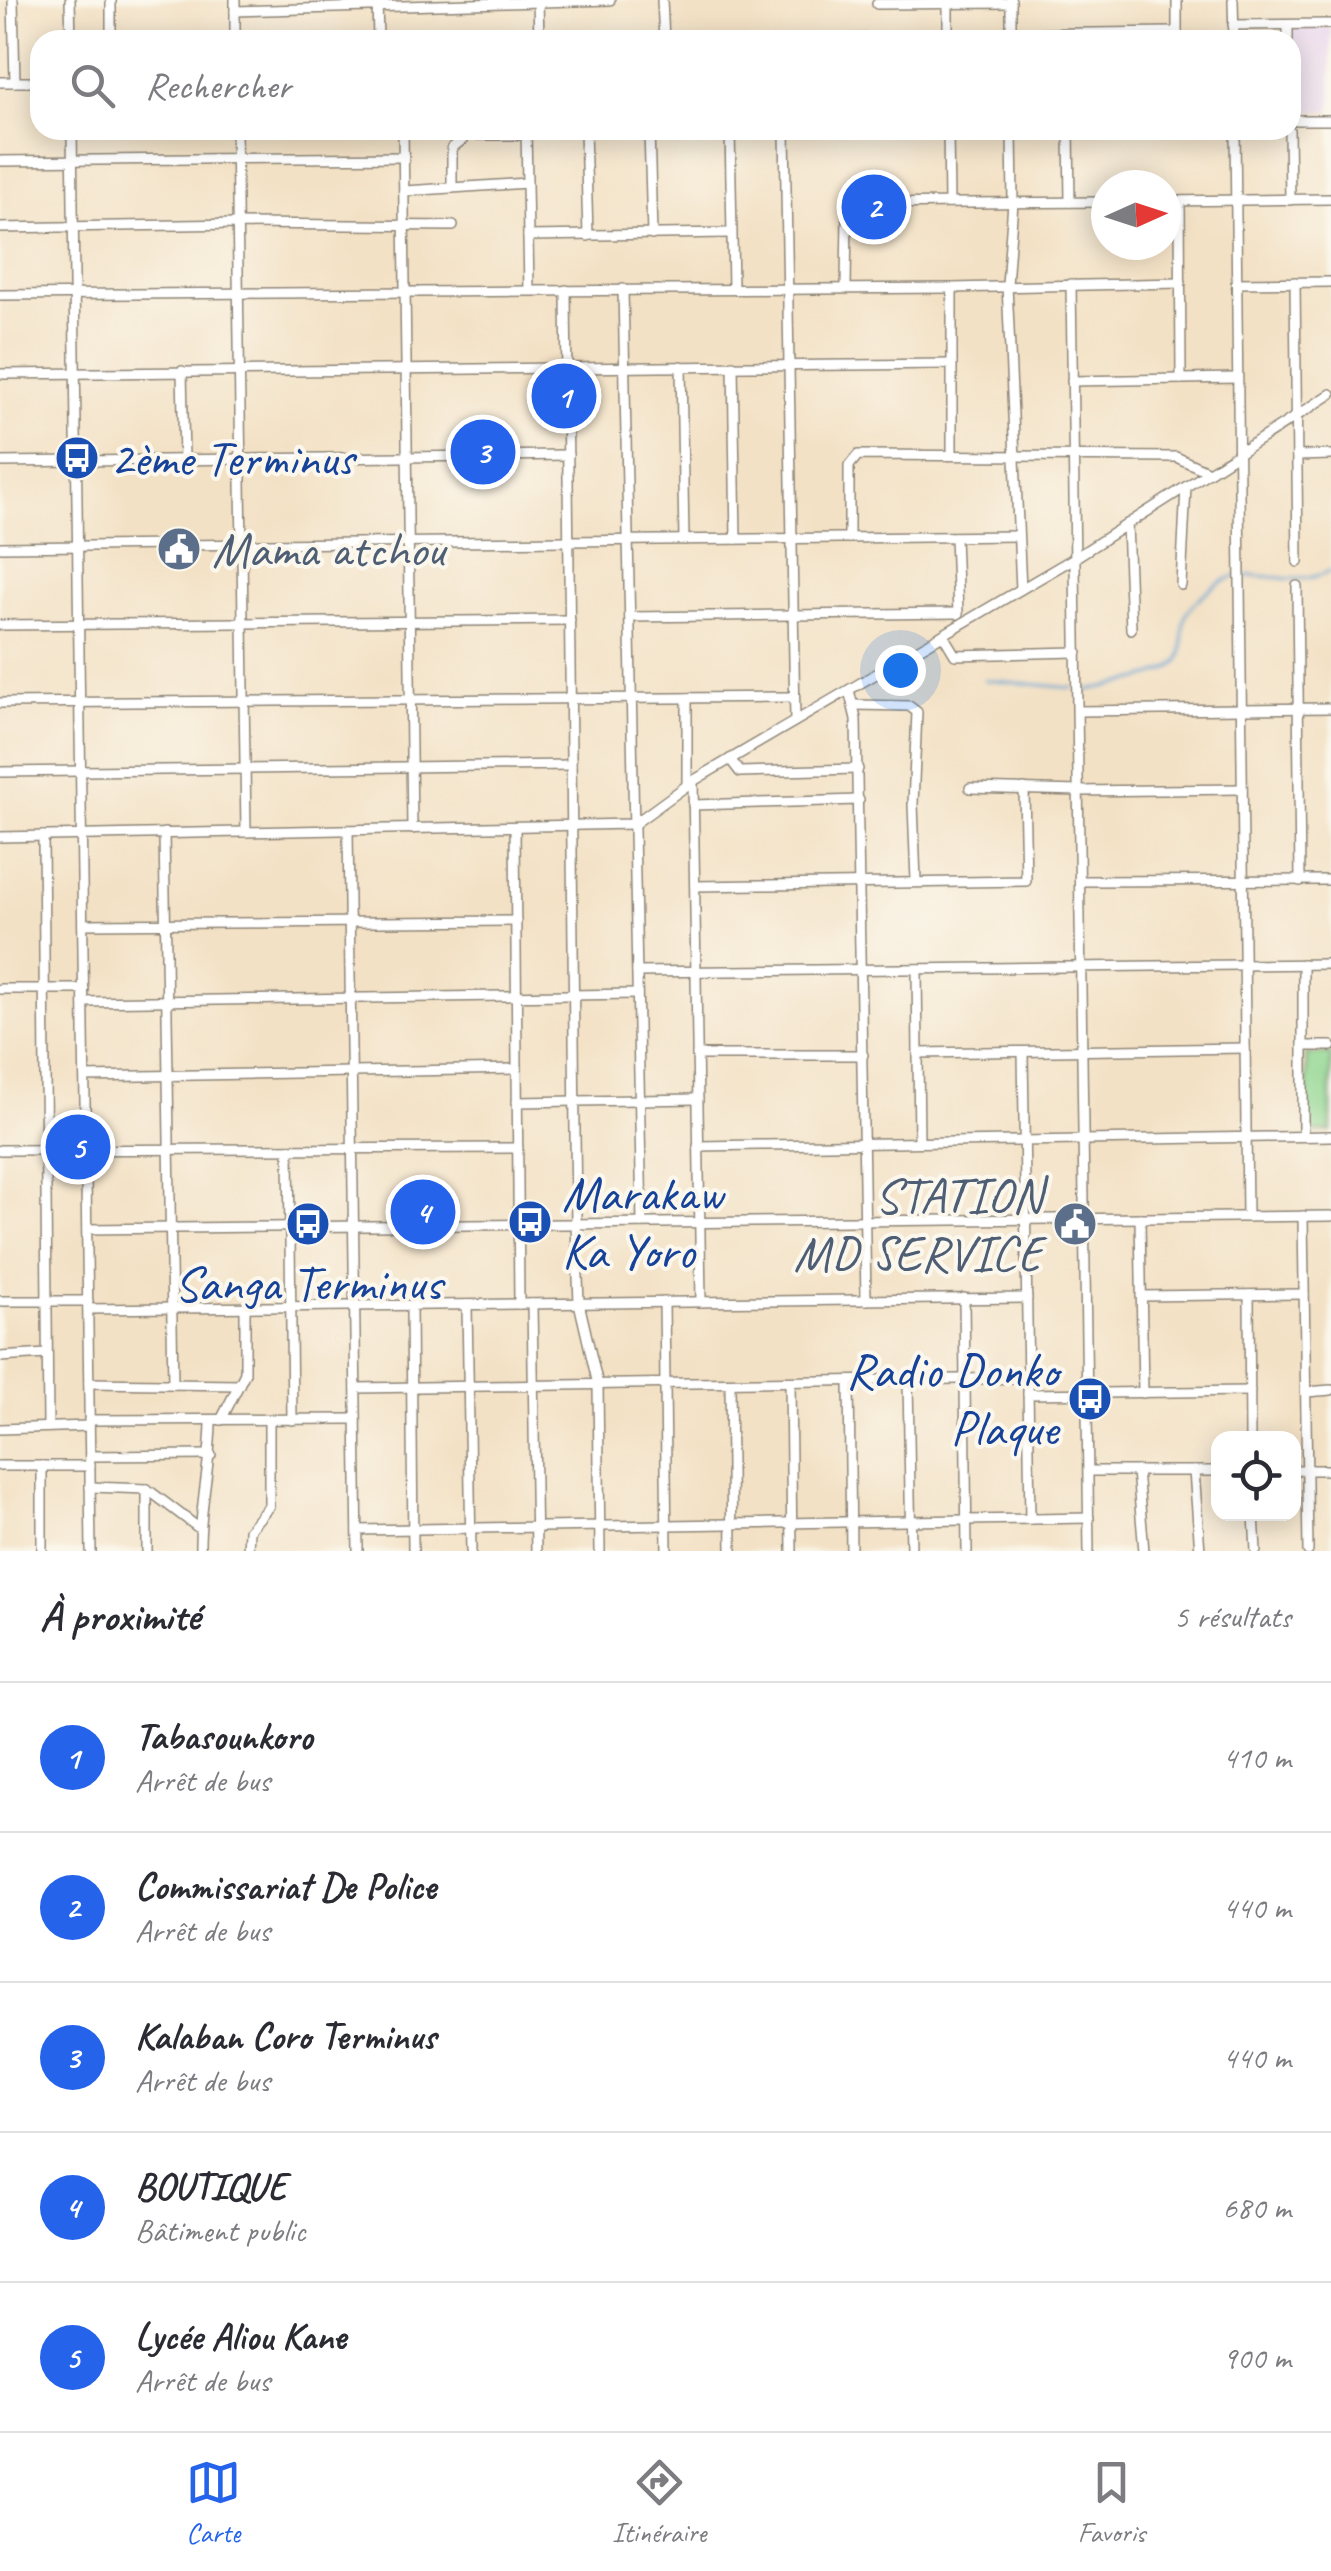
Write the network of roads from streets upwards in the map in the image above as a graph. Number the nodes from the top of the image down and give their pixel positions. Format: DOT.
graph roads {
  1 [pos="13,0"];
  2 [pos="70,0"];
  3 [pos="111,0"];
  4 [pos="610,0"];
  5 [pos="662,0"];
  6 [pos="1176,0"];
  7 [pos="1233,0"];
  8 [pos="538,1"];
  9 [pos="1011,1"];
  10 [pos="377,3"];
  11 [pos="948,3"];
  12 [pos="877,4"];
  13 [pos="235,5"];
  14 [pos="1331,24"];
  15 [pos="1233,25"];
  16 [pos="1288,25"];
  17 [pos="71,30"];
  18 [pos="112,30"];
  19 [pos="378,30"];
  20 [pos="539,30"];
  21 [pos="664,30"];
  22 [pos="948,30"];
  23 [pos="1011,30"];
  24 [pos="1177,30"];
  25 [pos="1233,30"];
  26 [pos="1288,30"];
  27 [pos="0,82"];
  28 [pos="15,82"];
  29 [pos="30,82"];
  30 [pos="1301,120"];
  31 [pos="1331,120"];
  32 [pos="72,140"];
  33 [pos="236,140"];
  34 [pos="404,140"];
  35 [pos="460,140"];
  36 [pos="526,140"];
  37 [pos="585,140"];
  38 [pos="649,140"];
  39 [pos="730,140"];
  40 [pos="785,140"];
  41 [pos="948,140"];
  42 [pos="1012,140"];
  43 [pos="1069,140"];
  44 [pos="1234,140"];
  45 [pos="1289,140"];
  46 [pos="404,156"];
  47 [pos="237,158"];
  48 [pos="0,161"];
  49 [pos="72,161"];
  50 [pos="527,183"];
  51 [pos="452,188"];
  52 [pos="405,191"];
  53 [pos="1331,199"];
  54 [pos="1235,200"];
  55 [pos="1290,200"];
  56 [pos="1181,201"];
  57 [pos="1012,202"];
  58 [pos="1070,202"];
  59 [pos="1091,202"];
  60 [pos="949,203"];
  61 [pos="238,224"];
  62 [pos="405,225"];
  63 [pos="452,226"];
  64 [pos="73,227"];
  65 [pos="0,228"];
  66 [pos="730,234"];
  67 [pos="652,235"];
  68 [pos="528,236"];
  69 [pos="588,236"];
  70 [pos="1180,260"];
  71 [pos="1294,282"];
  72 [pos="1331,282"];
  73 [pos="1180,283"];
  74 [pos="1236,283"];
  75 [pos="1070,284"];
  76 [pos="1008,285"];
  77 [pos="846,287"];
  78 [pos="733,288"];
  79 [pos="788,288"];
  80 [pos="952,288"];
  81 [pos="623,289"];
  82 [pos="406,290"];
  83 [pos="528,290"];
  84 [pos="566,290"];
  85 [pos="239,292"];
  86 [pos="0,294"];
  87 [pos="74,294"];
  88 [pos="952,364"];
  89 [pos="789,365"];
  90 [pos="567,366"];
  91 [pos="625,366"];
  92 [pos="680,366"];
  93 [pos="733,366"];
  94 [pos="406,368"];
  95 [pos="240,371"];
  96 [pos="75,372"];
  97 [pos="182,372"];
  98 [pos="0,374"];
  99 [pos="1238,378"];
  100 [pos="1181,379"];
  101 [pos="1072,380"];
  102 [pos="1331,394"];
  103 [pos="1294,418"];
  104 [pos="952,453"];
  105 [pos="1238,454"];
  106 [pos="568,455"];
  107 [pos="1331,455"];
  108 [pos="406,456"];
  109 [pos="1296,456"];
  110 [pos="1014,458"];
  111 [pos="1074,458"];
  112 [pos="184,459"];
  113 [pos="241,459"];
  114 [pos="76,460"];
  115 [pos="0,462"];
  116 [pos="1208,472"];
  117 [pos="1186,487"];
  118 [pos="1127,524"];
  119 [pos="1018,536"];
  120 [pos="955,537"];
  121 [pos="849,538"];
  122 [pos="792,539"];
  123 [pos="628,540"];
  124 [pos="684,540"];
  125 [pos="736,540"];
  126 [pos="569,541"];
  127 [pos="407,543"];
  128 [pos="242,545"];
  129 [pos="78,546"];
  130 [pos="0,547"];
  131 [pos="1076,557"];
  132 [pos="1298,562"];
  133 [pos="1180,585"];
  134 [pos="1297,586"];
  135 [pos="1021,589"];
  136 [pos="958,613"];
  137 [pos="793,614"];
  138 [pos="630,617"];
  139 [pos="570,620"];
  140 [pos="408,622"];
  141 [pos="244,623"];
  142 [pos="79,624"];
  143 [pos="0,625"];
  144 [pos="959,625"];
  145 [pos="1130,629"];
  146 [pos="943,635"];
  147 [pos="1077,652"];
  148 [pos="849,690"];
  149 [pos="794,697"];
  150 [pos="632,698"];
  151 [pos="687,698"];
  152 [pos="570,699"];
  153 [pos="409,700"];
  154 [pos="244,701"];
  155 [pos="80,702"];
  156 [pos="0,703"];
  157 [pos="853,705"];
  158 [pos="1299,708"];
  159 [pos="1331,708"];
  160 [pos="1241,709"];
  161 [pos="1078,711"];
  162 [pos="795,722"];
  163 [pos="730,759"];
  164 [pos="571,765"];
  165 [pos="411,767"];
  166 [pos="246,769"];
  167 [pos="858,769"];
  168 [pos="81,770"];
  169 [pos="0,772"];
  170 [pos="690,783"];
  171 [pos="970,788"];
  172 [pos="1024,789"];
  173 [pos="1242,789"];
  174 [pos="1080,791"];
  175 [pos="858,800"];
  176 [pos="694,806"];
  177 [pos="634,824"];
  178 [pos="572,826"];
  179 [pos="515,827"];
  180 [pos="412,829"];
  181 [pos="348,830"];
  182 [pos="246,832"];
  183 [pos="164,833"];
  184 [pos="82,835"];
  185 [pos="0,836"];
  186 [pos="43,836"];
  187 [pos="1300,880"];
  188 [pos="1331,880"];
  189 [pos="861,881"];
  190 [pos="916,881"];
  191 [pos="1081,881"];
  192 [pos="1243,881"];
  193 [pos="694,886"];
  194 [pos="516,921"];
  195 [pos="350,922"];
  196 [pos="166,923"];
  197 [pos="83,924"];
  198 [pos="1303,964"];
  199 [pos="1331,964"];
  200 [pos="1244,965"];
  201 [pos="1082,967"];
  202 [pos="917,968"];
  203 [pos="862,969"];
  204 [pos="696,971"];
  205 [pos="637,972"];
  206 [pos="0,989"];
  207 [pos="44,989"];
  208 [pos="84,989"];
  209 [pos="637,994"];
  210 [pos="574,995"];
  211 [pos="516,996"];
  212 [pos="350,998"];
  213 [pos="167,1000"];
  214 [pos="84,1002"];
  215 [pos="1303,1046"];
  216 [pos="1331,1046"];
  217 [pos="1245,1048"];
  218 [pos="1083,1050"];
  219 [pos="1023,1052"];
  220 [pos="918,1053"];
  221 [pos="697,1054"];
  222 [pos="863,1055"];
  223 [pos="517,1068"];
  224 [pos="352,1072"];
  225 [pos="168,1076"];
  226 [pos="85,1077"];
  227 [pos="698,1099"];
  228 [pos="639,1100"];
  229 [pos="575,1101"];
  230 [pos="517,1102"];
  231 [pos="1303,1136"];
  232 [pos="1331,1136"];
  233 [pos="1246,1137"];
  234 [pos="1024,1140"];
  235 [pos="1085,1140"];
  236 [pos="919,1142"];
  237 [pos="864,1143"];
  238 [pos="698,1146"];
  239 [pos="518,1148"];
  240 [pos="289,1149"];
  241 [pos="353,1149"];
  242 [pos="0,1150"];
  243 [pos="46,1150"];
  244 [pos="86,1150"];
  245 [pos="169,1150"];
  246 [pos="1303,1216"];
  247 [pos="1331,1216"];
  248 [pos="1247,1217"];
  249 [pos="1140,1218"];
  250 [pos="1086,1219"];
  251 [pos="1025,1220"];
  252 [pos="863,1221"];
  253 [pos="642,1223"];
  254 [pos="700,1223"];
  255 [pos="576,1224"];
  256 [pos="518,1225"];
  257 [pos="354,1226"];
  258 [pos="290,1227"];
  259 [pos="170,1228"];
  260 [pos="87,1229"];
  261 [pos="1304,1294"];
  262 [pos="1249,1295"];
  263 [pos="1142,1296"];
  264 [pos="964,1298"];
  265 [pos="1026,1298"];
  266 [pos="866,1300"];
  267 [pos="0,1301"];
  268 [pos="47,1301"];
  269 [pos="664,1302"];
  270 [pos="701,1302"];
  271 [pos="579,1303"];
  272 [pos="468,1304"];
  273 [pos="519,1304"];
  274 [pos="532,1304"];
  275 [pos="88,1305"];
  276 [pos="411,1305"];
  277 [pos="355,1306"];
  278 [pos="245,1307"];
  279 [pos="291,1307"];
  280 [pos="172,1308"];
  281 [pos="47,1354"];
  282 [pos="0,1356"];
  283 [pos="1028,1378"];
  284 [pos="908,1380"];
  285 [pos="965,1380"];
  286 [pos="849,1381"];
  287 [pos="790,1382"];
  288 [pos="89,1383"];
  289 [pos="730,1383"];
  290 [pos="172,1384"];
  291 [pos="664,1384"];
  292 [pos="239,1385"];
  293 [pos="598,1385"];
  294 [pos="468,1386"];
  295 [pos="533,1386"];
  296 [pos="412,1387"];
  297 [pos="356,1388"];
  298 [pos="1331,1390"];
  299 [pos="1250,1391"];
  300 [pos="1143,1392"];
  301 [pos="1306,1392"];
  302 [pos="1088,1393"];
  303 [pos="1028,1394"];
  304 [pos="216,1420"];
  305 [pos="269,1420"];
  306 [pos="292,1420"];
  307 [pos="356,1420"];
  308 [pos="89,1423"];
  309 [pos="48,1427"];
  310 [pos="0,1428"];
  311 [pos="1250,1431"];
  312 [pos="211,1455"];
  313 [pos="90,1461"];
  314 [pos="0,1466"];
  315 [pos="42,1466"];
  316 [pos="1211,1470"];
  317 [pos="1301,1470"];
  318 [pos="1307,1470"];
  319 [pos="1331,1470"];
  320 [pos="1137,1471"];
  321 [pos="1194,1471"];
  322 [pos="1088,1472"];
  323 [pos="90,1487"];
  324 [pos="147,1489"];
  325 [pos="1089,1518"];
  326 [pos="1030,1519"];
  327 [pos="966,1520"];
  328 [pos="910,1521"];
  329 [pos="1254,1521"];
  330 [pos="850,1522"];
  331 [pos="792,1523"];
  332 [pos="732,1524"];
  333 [pos="666,1525"];
  334 [pos="600,1526"];
  335 [pos="470,1528"];
  336 [pos="535,1528"];
  337 [pos="200,1529"];
  338 [pos="358,1530"];
  339 [pos="413,1530"];
  340 [pos="42,1551"];
  341 [pos="91,1551"];
  342 [pos="147,1551"];
  343 [pos="200,1551"];
  344 [pos="248,1551"];
  345 [pos="358,1551"];
  346 [pos="413,1551"];
  347 [pos="471,1551"];
  348 [pos="536,1551"];
  349 [pos="600,1551"];
  350 [pos="667,1551"];
  351 [pos="732,1551"];
  352 [pos="792,1551"];
  353 [pos="851,1551"];
  354 [pos="911,1551"];
  355 [pos="967,1551"];
  356 [pos="1090,1551"];
  357 [pos="1144,1551"];
  358 [pos="1200,1551"];
  359 [pos="1256,1551"];
  360 [pos="1308,1551"];
  1 -- 28 [label="street"];
  2 -- 17 [label="street"];
  3 -- 18 [label="street"];
  4 -- 8 [label="street"];
  5 -- 21 [label="street"];
  6 -- 24 [label="street"];
  7 -- 15 [label="street"];
  8 -- 10 [label="street"];
  8 -- 20 [label="street"];
  9 -- 11 [label="street"];
  9 -- 23 [label="street"];
  10 -- 13 [label="street"];
  10 -- 19 [label="street"];
  11 -- 12 [label="street"];
  11 -- 22 [label="street"];
  14 -- 16 [label="street"];
  15 -- 16 [label="street"];
  15 -- 25 [label="street"];
  16 -- 26 [label="street"];
  27 -- 28 [label="street"];
  28 -- 29 [label="street"];
  30 -- 31 [label="street"];
  32 -- 49 [label="street"];
  33 -- 47 [label="street"];
  34 -- 46 [label="street"];
  35 -- 51 [label="street"];
  36 -- 50 [label="street"];
  37 -- 69 [label="street"];
  38 -- 67 [label="street"];
  39 -- 66 [label="street"];
  40 -- 79 [label="street"];
  41 -- 60 [label="street"];
  42 -- 57 [label="street"];
  43 -- 58 [label="street"];
  44 -- 54 [label="street"];
  45 -- 55 [label="street"];
  46 -- 47 [label="street"];
  46 -- 52 [label="street"];
  47 -- 49 [label="street"];
  47 -- 61 [label="street"];
  48 -- 49 [label="street"];
  49 -- 64 [label="street"];
  50 -- 51 [label="street"];
  50 -- 68 [label="street"];
  51 -- 52 [label="street"];
  52 -- 62 [label="street"];
  53 -- 55 [label="street"];
  54 -- 55 [label="street"];
  54 -- 56 [label="street"];
  54 -- 74 [label="street"];
  57 -- 58 [label="street"];
  57 -- 60 [label="street"];
  57 -- 76 [label="street"];
  58 -- 59 [label="street"];
  60 -- 77 [label="street"];
  61 -- 62 [label="street"];
  61 -- 64 [label="street"];
  61 -- 85 [label="street"];
  62 -- 63 [label="street"];
  62 -- 82 [label="street"];
  64 -- 65 [label="street"];
  64 -- 87 [label="street"];
  66 -- 67 [label="street"];
  66 -- 78 [label="street"];
  67 -- 69 [label="street"];
  68 -- 69 [label="street"];
  68 -- 83 [label="street"];
  70 -- 73 [label="street"];
  71 -- 72 [label="street"];
  71 -- 74 [label="street"];
  71 -- 103 [label="street"];
  73 -- 75 [label="street"];
  73 -- 100 [label="street"];
  74 -- 99 [label="street"];
  75 -- 76 [label="street"];
  75 -- 101 [label="street"];
  76 -- 80 [label="street"];
  76 -- 110 [label="street"];
  77 -- 79 [label="street"];
  77 -- 80 [label="street"];
  78 -- 79 [label="street"];
  78 -- 81 [label="street"];
  79 -- 89 [label="street"];
  80 -- 88 [label="street"];
  81 -- 84 [label="street"];
  81 -- 91 [label="street"];
  82 -- 83 [label="street"];
  82 -- 85 [label="street"];
  82 -- 94 [label="street"];
  83 -- 84 [label="street"];
  84 -- 90 [label="street"];
  85 -- 87 [label="street"];
  85 -- 95 [label="street"];
  86 -- 87 [label="street"];
  87 -- 96 [label="street"];
  88 -- 89 [label="street"];
  88 -- 104 [label="street"];
  89 -- 93 [label="street"];
  89 -- 122 [label="street"];
  90 -- 91 [label="street"];
  90 -- 94 [label="street"];
  90 -- 106 [label="street"];
  91 -- 92 [label="street"];
  91 -- 123 [label="street"];
  92 -- 93 [label="street"];
  92 -- 124 [label="street"];
  93 -- 125 [label="street"];
  94 -- 95 [label="street"];
  94 -- 108 [label="street"];
  95 -- 97 [label="street"];
  95 -- 113 [label="street"];
  96 -- 97 [label="street"];
  96 -- 98 [label="street"];
  96 -- 114 [label="street"];
  97 -- 112 [label="street"];
  99 -- 100 [label="street"];
  99 -- 105 [label="street"];
  100 -- 101 [label="street"];
  101 -- 111 [label="street"];
  102 -- 103 [label="street"];
  103 -- 105 [label="street"];
  103 -- 109 [label="street"];
  104 -- 110 [label="street"];
  104 -- 121 [label="street"];
  105 -- 116 [label="street"];
  105 -- 160 [label="street"];
  106 -- 108 [label="street"];
  106 -- 126 [label="street"];
  107 -- 109 [label="street"];
  108 -- 113 [label="street"];
  108 -- 127 [label="street"];
  109 -- 132 [label="street"];
  110 -- 111 [label="street"];
  110 -- 119 [label="street"];
  111 -- 116 [label="street"];
  111 -- 131 [label="street"];
  112 -- 113 [label="street"];
  112 -- 114 [label="street"];
  113 -- 128 [label="street"];
  114 -- 115 [label="street"];
  114 -- 129 [label="street"];
  116 -- 117 [label="street"];
  117 -- 118 [label="street"];
  117 -- 133 [label="street"];
  118 -- 131 [label="street"];
  118 -- 145 [label="street"];
  119 -- 120 [label="street"];
  119 -- 135 [label="street"];
  120 -- 121 [label="street"];
  120 -- 136 [label="street"];
  121 -- 122 [label="street"];
  122 -- 125 [label="street"];
  122 -- 137 [label="street"];
  123 -- 124 [label="street"];
  123 -- 126 [label="street"];
  123 -- 138 [label="street"];
  124 -- 125 [label="street"];
  126 -- 127 [label="street"];
  126 -- 139 [label="street"];
  127 -- 128 [label="street"];
  127 -- 140 [label="street"];
  128 -- 129 [label="street"];
  128 -- 141 [label="street"];
  129 -- 130 [label="street"];
  129 -- 142 [label="street"];
  131 -- 135 [label="street"];
  131 -- 147 [label="street"];
  134 -- 158 [label="street"];
  135 -- 144 [label="street"];
  136 -- 137 [label="street"];
  136 -- 144 [label="street"];
  137 -- 138 [label="street"];
  137 -- 149 [label="street"];
  138 -- 150 [label="street"];
  139 -- 140 [label="street"];
  139 -- 152 [label="street"];
  140 -- 141 [label="street"];
  140 -- 153 [label="street"];
  141 -- 142 [label="street"];
  141 -- 154 [label="street"];
  142 -- 143 [label="street"];
  142 -- 155 [label="street"];
  144 -- 146 [label="street"];
  146 -- 147 [label="street"];
  146 -- 148 [label="street"];
  147 -- 161 [label="street"];
  148 -- 157 [label="street"];
  148 -- 162 [label="street"];
  149 -- 151 [label="street"];
  149 -- 162 [label="street"];
  150 -- 151 [label="street"];
  150 -- 152 [label="street"];
  150 -- 177 [label="street"];
  151 -- 170 [label="street"];
  152 -- 153 [label="street"];
  152 -- 164 [label="street"];
  153 -- 154 [label="street"];
  153 -- 165 [label="street"];
  154 -- 155 [label="street"];
  154 -- 166 [label="street"];
  155 -- 156 [label="street"];
  155 -- 168 [label="street"];
  157 -- 167 [label="street"];
  157 -- 190 [label="street"];
  158 -- 159 [label="street"];
  158 -- 160 [label="street"];
  158 -- 187 [label="street"];
  160 -- 161 [label="street"];
  160 -- 173 [label="street"];
  161 -- 174 [label="street"];
  162 -- 163 [label="street"];
  163 -- 167 [label="street"];
  163 -- 170 [label="street"];
  164 -- 165 [label="street"];
  164 -- 178 [label="street"];
  165 -- 166 [label="street"];
  165 -- 180 [label="street"];
  166 -- 168 [label="street"];
  166 -- 182 [label="street"];
  167 -- 175 [label="street"];
  168 -- 169 [label="street"];
  168 -- 184 [label="street"];
  170 -- 176 [label="street"];
  170 -- 177 [label="street"];
  171 -- 172 [label="street"];
  172 -- 174 [label="street"];
  172 -- 190 [label="street"];
  173 -- 174 [label="street"];
  173 -- 192 [label="street"];
  174 -- 191 [label="street"];
  175 -- 176 [label="street"];
  175 -- 189 [label="street"];
  176 -- 193 [label="street"];
  177 -- 178 [label="street"];
  177 -- 205 [label="street"];
  178 -- 179 [label="street"];
  178 -- 210 [label="street"];
  179 -- 180 [label="street"];
  179 -- 194 [label="street"];
  180 -- 181 [label="street"];
  181 -- 182 [label="street"];
  181 -- 195 [label="street"];
  182 -- 183 [label="street"];
  183 -- 184 [label="street"];
  183 -- 196 [label="street"];
  184 -- 186 [label="street"];
  184 -- 197 [label="street"];
  185 -- 186 [label="street"];
  186 -- 207 [label="street"];
  187 -- 188 [label="street"];
  187 -- 192 [label="street"];
  189 -- 190 [label="street"];
  189 -- 193 [label="street"];
  189 -- 203 [label="street"];
  191 -- 192 [label="street"];
  191 -- 201 [label="street"];
  192 -- 200 [label="street"];
  193 -- 204 [label="street"];
  194 -- 195 [label="street"];
  194 -- 211 [label="street"];
  195 -- 196 [label="street"];
  195 -- 212 [label="street"];
  196 -- 197 [label="street"];
  196 -- 213 [label="street"];
  197 -- 208 [label="street"];
  198 -- 199 [label="street"];
  198 -- 200 [label="street"];
  198 -- 215 [label="street"];
  200 -- 201 [label="street"];
  200 -- 217 [label="street"];
  201 -- 202 [label="street"];
  201 -- 218 [label="street"];
  202 -- 203 [label="street"];
  202 -- 220 [label="street"];
  203 -- 204 [label="street"];
  203 -- 222 [label="street"];
  204 -- 205 [label="street"];
  204 -- 221 [label="street"];
  205 -- 209 [label="street"];
  206 -- 207 [label="street"];
  207 -- 208 [label="street"];
  207 -- 243 [label="street"];
  208 -- 214 [label="street"];
  209 -- 210 [label="street"];
  209 -- 228 [label="street"];
  210 -- 211 [label="street"];
  210 -- 229 [label="street"];
  211 -- 212 [label="street"];
  211 -- 223 [label="street"];
  212 -- 213 [label="street"];
  212 -- 224 [label="street"];
  213 -- 214 [label="street"];
  213 -- 225 [label="street"];
  214 -- 226 [label="street"];
  215 -- 216 [label="street"];
  215 -- 231 [label="street"];
  217 -- 218 [label="street"];
  217 -- 233 [label="street"];
  218 -- 219 [label="street"];
  218 -- 235 [label="street"];
  219 -- 220 [label="street"];
  219 -- 234 [label="street"];
  220 -- 236 [label="street"];
  221 -- 222 [label="street"];
  221 -- 227 [label="street"];
  222 -- 237 [label="street"];
  223 -- 224 [label="street"];
  223 -- 230 [label="street"];
  224 -- 225 [label="street"];
  224 -- 241 [label="street"];
  225 -- 226 [label="street"];
  225 -- 245 [label="street"];
  226 -- 244 [label="street"];
  227 -- 228 [label="street"];
  227 -- 238 [label="street"];
  228 -- 229 [label="street"];
  228 -- 253 [label="street"];
  229 -- 230 [label="street"];
  229 -- 255 [label="street"];
  230 -- 239 [label="street"];
  231 -- 232 [label="street"];
  231 -- 233 [label="street"];
  233 -- 235 [label="street"];
  233 -- 248 [label="street"];
  234 -- 235 [label="street"];
  234 -- 236 [label="street"];
  234 -- 251 [label="street"];
  235 -- 250 [label="street"];
  236 -- 237 [label="street"];
  237 -- 238 [label="street"];
  237 -- 252 [label="street"];
  238 -- 254 [label="street"];
  239 -- 241 [label="street"];
  239 -- 256 [label="street"];
  240 -- 241 [label="street"];
  240 -- 245 [label="street"];
  240 -- 258 [label="street"];
  241 -- 257 [label="street"];
  242 -- 243 [label="street"];
  243 -- 244 [label="street"];
  243 -- 268 [label="street"];
  244 -- 245 [label="street"];
  244 -- 260 [label="street"];
  245 -- 259 [label="street"];
  246 -- 247 [label="street"];
  246 -- 248 [label="street"];
  246 -- 261 [label="street"];
  248 -- 249 [label="street"];
  249 -- 250 [label="street"];
  249 -- 263 [label="street"];
  250 -- 251 [label="street"];
  250 -- 302 [label="street"];
  251 -- 252 [label="street"];
  251 -- 265 [label="street"];
  252 -- 254 [label="street"];
  252 -- 266 [label="street"];
  253 -- 254 [label="street"];
  253 -- 255 [label="street"];
  254 -- 270 [label="street"];
  255 -- 256 [label="street"];
  255 -- 271 [label="street"];
  256 -- 257 [label="street"];
  256 -- 273 [label="street"];
  257 -- 258 [label="street"];
  257 -- 277 [label="street"];
  258 -- 259 [label="street"];
  258 -- 279 [label="street"];
  259 -- 260 [label="street"];
  259 -- 280 [label="street"];
  260 -- 275 [label="street"];
  261 -- 262 [label="street"];
  261 -- 301 [label="street"];
  262 -- 263 [label="street"];
  262 -- 299 [label="street"];
  263 -- 300 [label="street"];
  264 -- 265 [label="street"];
  264 -- 266 [label="street"];
  264 -- 285 [label="street"];
  265 -- 283 [label="street"];
  266 -- 270 [label="street"];
  267 -- 268 [label="street"];
  268 -- 275 [label="street"];
  268 -- 281 [label="street"];
  269 -- 270 [label="street"];
  269 -- 271 [label="street"];
  269 -- 291 [label="street"];
  271 -- 274 [label="street"];
  271 -- 293 [label="street"];
  272 -- 273 [label="street"];
  272 -- 276 [label="street"];
  272 -- 294 [label="street"];
  273 -- 274 [label="street"];
  274 -- 295 [label="street"];
  275 -- 280 [label="street"];
  275 -- 288 [label="street"];
  276 -- 277 [label="street"];
  276 -- 296 [label="street"];
  277 -- 279 [label="street"];
  277 -- 297 [label="street"];
  278 -- 279 [label="street"];
  278 -- 280 [label="street"];
  278 -- 292 [label="street"];
  279 -- 306 [label="street"];
  280 -- 290 [label="street"];
  281 -- 282 [label="street"];
  281 -- 309 [label="street"];
  283 -- 285 [label="street"];
  283 -- 303 [label="street"];
  284 -- 285 [label="street"];
  284 -- 286 [label="street"];
  284 -- 328 [label="street"];
  285 -- 327 [label="street"];
  286 -- 287 [label="street"];
  286 -- 330 [label="street"];
  287 -- 289 [label="street"];
  287 -- 331 [label="street"];
  288 -- 290 [label="street"];
  288 -- 308 [label="street"];
  289 -- 291 [label="street"];
  289 -- 332 [label="street"];
  290 -- 292 [label="street"];
  291 -- 293 [label="street"];
  291 -- 333 [label="street"];
  292 -- 304 [label="street"];
  293 -- 295 [label="street"];
  293 -- 334 [label="street"];
  294 -- 295 [label="street"];
  294 -- 296 [label="street"];
  294 -- 335 [label="street"];
  295 -- 336 [label="street"];
  296 -- 297 [label="street"];
  296 -- 339 [label="street"];
  297 -- 307 [label="street"];
  298 -- 301 [label="street"];
  299 -- 300 [label="street"];
  299 -- 311 [label="street"];
  300 -- 302 [label="street"];
  301 -- 318 [label="street"];
  302 -- 303 [label="street"];
  302 -- 322 [label="street"];
  303 -- 326 [label="street"];
  304 -- 305 [label="street"];
  304 -- 308 [label="street"];
  304 -- 312 [label="street"];
  305 -- 306 [label="street"];
  305 -- 344 [label="street"];
  306 -- 307 [label="street"];
  307 -- 338 [label="street"];
  308 -- 309 [label="street"];
  308 -- 313 [label="street"];
  309 -- 310 [label="street"];
  312 -- 313 [label="street"];
  312 -- 337 [label="street"];
  313 -- 315 [label="street"];
  313 -- 323 [label="street"];
  314 -- 315 [label="street"];
  315 -- 340 [label="street"];
  316 -- 321 [label="street"];
  317 -- 318 [label="street"];
  318 -- 319 [label="street"];
  318 -- 360 [label="street"];
  320 -- 321 [label="street"];
  320 -- 322 [label="street"];
  320 -- 357 [label="street"];
  321 -- 358 [label="street"];
  322 -- 325 [label="street"];
  323 -- 324 [label="street"];
  323 -- 341 [label="street"];
  324 -- 337 [label="street"];
  324 -- 342 [label="street"];
  325 -- 326 [label="street"];
  325 -- 356 [label="street"];
  326 -- 327 [label="street"];
  327 -- 328 [label="street"];
  327 -- 355 [label="street"];
  328 -- 330 [label="street"];
  328 -- 354 [label="street"];
  329 -- 359 [label="street"];
  330 -- 331 [label="street"];
  330 -- 353 [label="street"];
  331 -- 332 [label="street"];
  331 -- 352 [label="street"];
  332 -- 333 [label="street"];
  332 -- 351 [label="street"];
  333 -- 334 [label="street"];
  333 -- 350 [label="street"];
  334 -- 336 [label="street"];
  334 -- 349 [label="street"];
  335 -- 336 [label="street"];
  335 -- 339 [label="street"];
  335 -- 347 [label="street"];
  336 -- 348 [label="street"];
  337 -- 343 [label="street"];
  338 -- 339 [label="street"];
  338 -- 345 [label="street"];
  339 -- 346 [label="street"];
}
